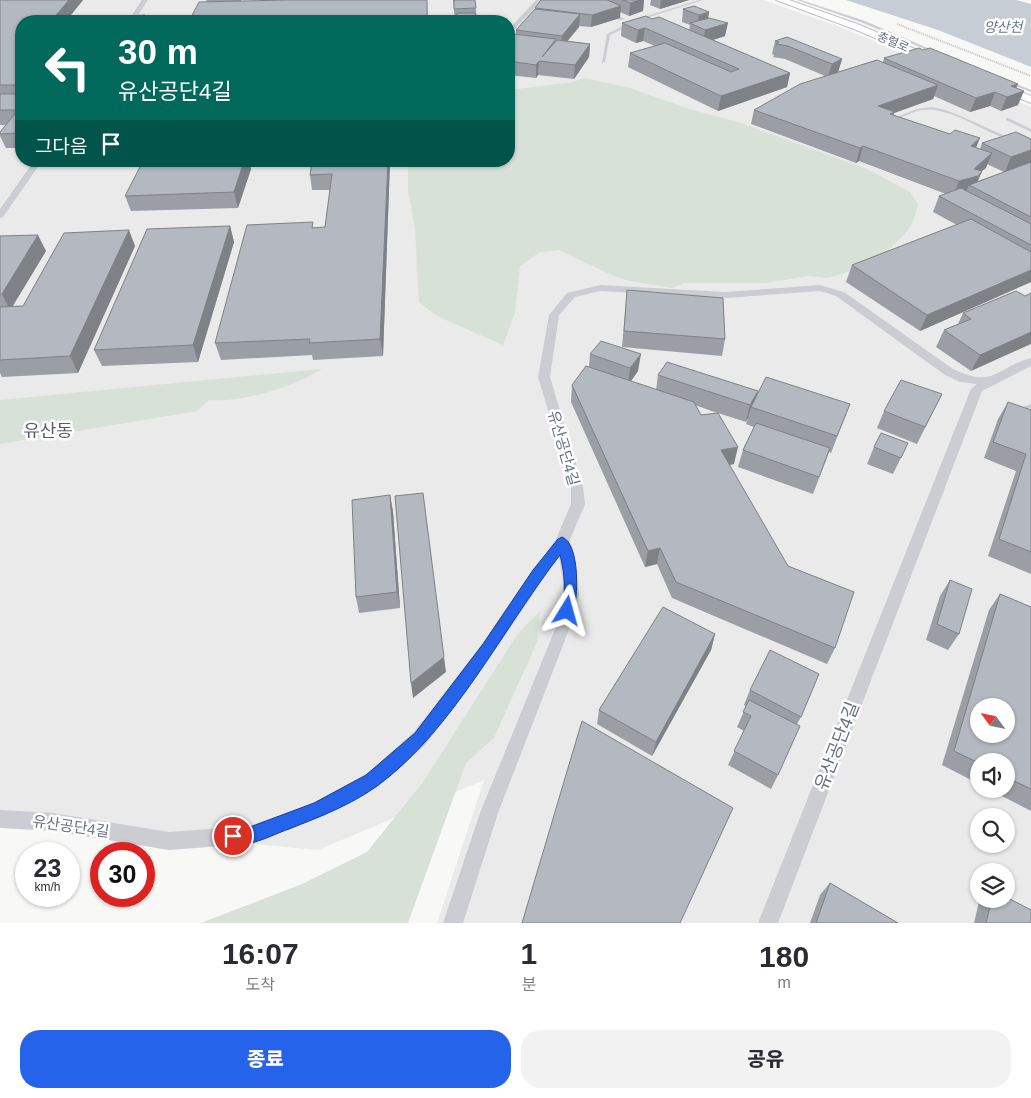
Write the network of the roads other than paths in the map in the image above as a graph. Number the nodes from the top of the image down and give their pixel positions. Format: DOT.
graph roads {
  1 [pos="145,0"];
  2 [pos="540,0"];
  3 [pos="577,0"];
  4 [pos="702,0"];
  5 [pos="780,0"];
  6 [pos="798,0"];
  7 [pos="135,15"];
  8 [pos="622,19"];
  9 [pos="637,20"];
  10 [pos="630,23"];
  11 [pos="515,27"];
  12 [pos="942,55"];
  13 [pos="603,62"];
  14 [pos="948,65"];
  15 [pos="1004,80"];
  16 [pos="985,81"];
  17 [pos="1031,91"];
  18 [pos="1031,100"];
  19 [pos="1006,119"];
  20 [pos="894,124"];
  21 [pos="1031,131"];
  22 [pos="1014,139"];
  23 [pos="1019,140"];
  24 [pos="1002,143"];
  25 [pos="34,167"];
  26 [pos="0,215"];
  27 [pos="1031,362"];
  28 [pos="991,382"];
  29 [pos="1031,406"];
  30 [pos="1013,413"];
  31 [pos="562,542"];
  32 [pos="0,819"];
  33 [pos="453,923"];
  34 [pos="768,923"];
  1 -- 7 [label="street"];
  2 -- 11 [label="street"];
  3 -- 8 [label="street"];
  4 -- 9 [label="lane"];
  5 -- 14 [label="main road, 충렬로"];
  6 -- 12 [label="lane"];
  10 -- 13 [label="lane"];
  15 -- 17 [label="lane"];
  16 -- 18 [label="main road"];
  19 -- 21 [label="lane"];
  20 -- 22 [label="lane"];
  23 -- 24 [label="lane"];
  25 -- 26 [label="street"];
  27 -- 28 [label="street, 유산공단4길"];
  28 -- 31 [label="street, 유산공단4길"];
  28 -- 34 [label="street, 유산공단4길"];
  29 -- 30 [label="lane"];
  31 -- 32 [label="street, 유산공단4길"];
  31 -- 33 [label="street"];
}
